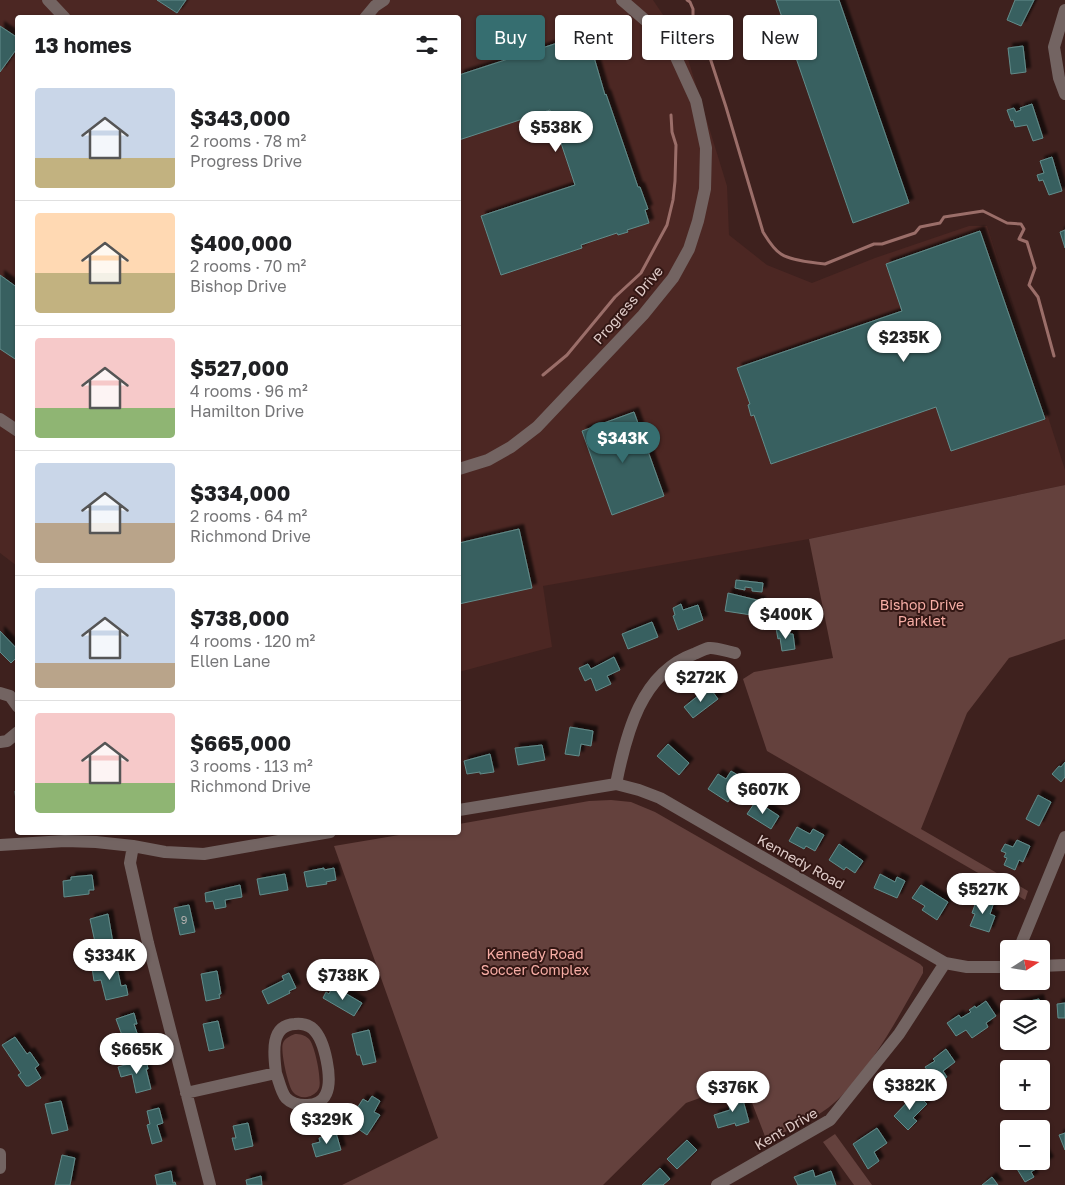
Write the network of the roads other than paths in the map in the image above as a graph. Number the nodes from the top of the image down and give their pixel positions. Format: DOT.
graph roads {
  1 [pos="48,0"];
  2 [pos="384,0"];
  3 [pos="622,0"];
  4 [pos="1065,10"];
  5 [pos="62,15"];
  6 [pos="368,15"];
  7 [pos="1065,94"];
  8 [pos="0,419"];
  9 [pos="15,429"];
  10 [pos="461,468"];
  11 [pos="735,653"];
  12 [pos="0,693"];
  13 [pos="15,703"];
  14 [pos="15,734"];
  15 [pos="0,742"];
  16 [pos="616,784"];
  17 [pos="461,810"];
  18 [pos="313,835"];
  19 [pos="1065,837"];
  20 [pos="0,846"];
  21 [pos="133,846"];
  22 [pos="1023,940"];
  23 [pos="945,962"];
  24 [pos="1065,965"];
  25 [pos="1000,966"];
  26 [pos="1050,966"];
  27 [pos="276,1073"];
  28 [pos="186,1093"];
  29 [pos="0,1154"];
  30 [pos="0,1168"];
  31 [pos="210,1185"];
  32 [pos="716,1185"];
  1 -- 5 [label="street"];
  2 -- 6 [label="street"];
  3 -- 10 [label="street, Progress Drive"];
  4 -- 7 [label="street"];
  8 -- 9 [label="street"];
  11 -- 16 [label="street"];
  12 -- 13 [label="street"];
  14 -- 15 [label="street"];
  16 -- 17 [label="street, Kennedy Road"];
  16 -- 23 [label="street, Kennedy Road"];
  18 -- 21 [label="street"];
  19 -- 22 [label="street"];
  20 -- 21 [label="street"];
  21 -- 28 [label="street"];
  23 -- 25 [label="street, Kennedy Road"];
  23 -- 32 [label="street, Kent Drive"];
  24 -- 26 [label="street"];
  27 -- 27 [label="street"];
  27 -- 28 [label="street"];
  28 -- 31 [label="street"];
  29 -- 30 [label="street"];
}
